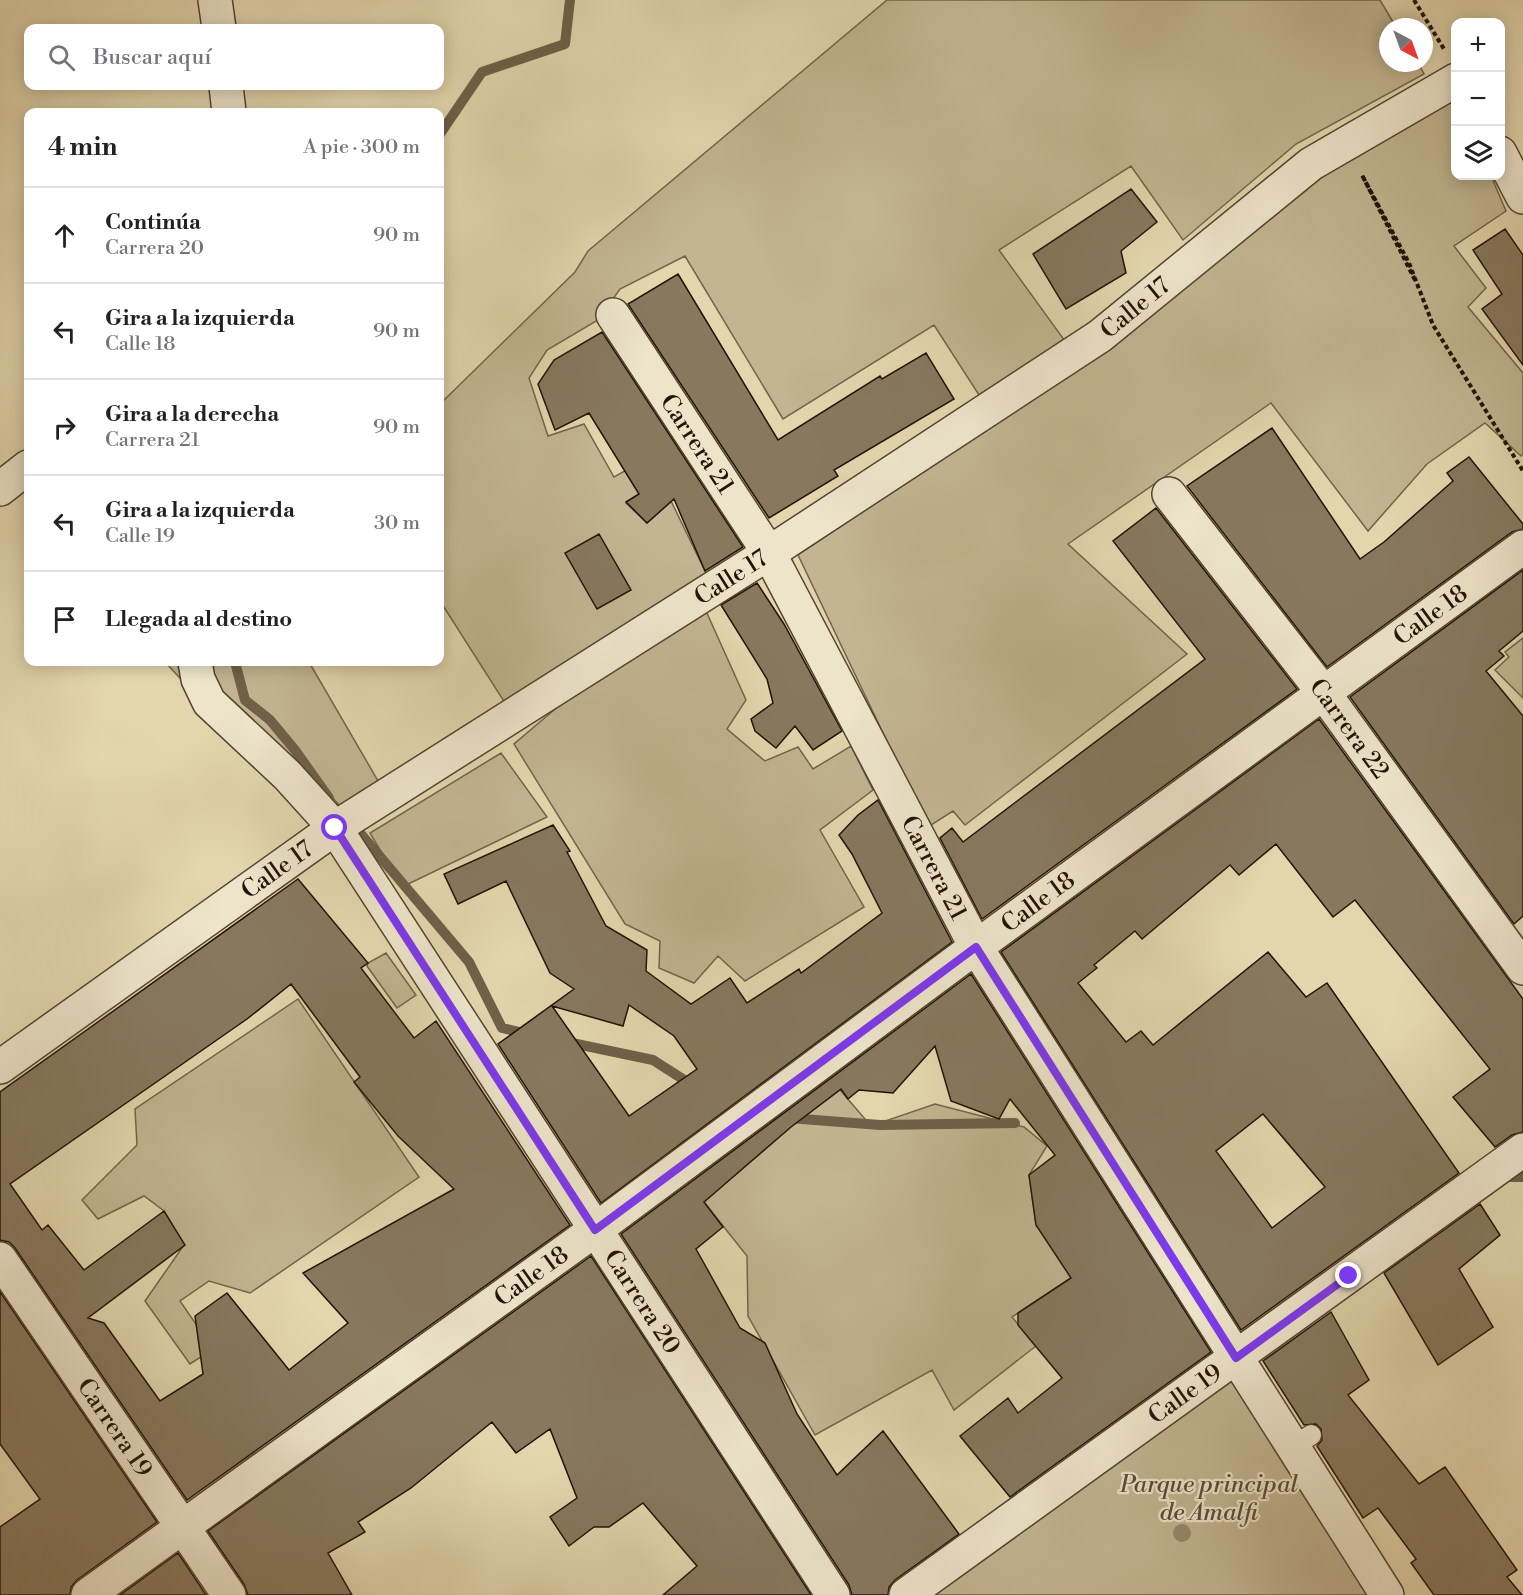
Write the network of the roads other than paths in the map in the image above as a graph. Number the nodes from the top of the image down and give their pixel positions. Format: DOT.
graph roads {
  1 [pos="215,0"];
  2 [pos="218,24"];
  3 [pos="1451,70"];
  4 [pos="226,90"];
  5 [pos="229,108"];
  6 [pos="1505,163"];
  7 [pos="1523,197"];
  8 [pos="613,315"];
  9 [pos="24,470"];
  10 [pos="0,489"];
  11 [pos="1169,494"];
  12 [pos="1523,547"];
  13 [pos="769,553"];
  14 [pos="196,666"];
  15 [pos="1323,692"];
  16 [pos="335,828"];
  17 [pos="976,947"];
  18 [pos="1523,968"];
  19 [pos="0,1067"];
  20 [pos="1523,1150"];
  21 [pos="595,1230"];
  22 [pos="0,1259"];
  23 [pos="1236,1358"];
  24 [pos="181,1528"];
  25 [pos="88,1595"];
  26 [pos="229,1595"];
  27 [pos="833,1595"];
  28 [pos="906,1595"];
  29 [pos="1387,1595"];
  1 -- 2 [label="street"];
  3 -- 13 [label="street, Calle 17"];
  4 -- 5 [label="street"];
  6 -- 7 [label="street"];
  8 -- 13 [label="street, Carrera 21"];
  9 -- 10 [label="street"];
  11 -- 15 [label="street, Carrera 22"];
  12 -- 15 [label="street, Calle 18"];
  13 -- 16 [label="street, Calle 17"];
  13 -- 17 [label="street, Carrera 21"];
  14 -- 16 [label="street, Carrera 20"];
  15 -- 17 [label="street, Calle 18"];
  15 -- 18 [label="street, Carrera 22"];
  16 -- 19 [label="street, Calle 17"];
  16 -- 21 [label="street, Carrera 20"];
  17 -- 21 [label="street, Calle 18"];
  17 -- 23 [label="street, Carrera 21"];
  20 -- 23 [label="street, Calle 19"];
  21 -- 24 [label="street, Calle 18"];
  21 -- 27 [label="street, Carrera 20"];
  22 -- 24 [label="street, Carrera 19"];
  23 -- 28 [label="street, Calle 19"];
  23 -- 29 [label="street, Carrera 21"];
  24 -- 25 [label="street, Calle 18"];
  24 -- 26 [label="street, Carrera 19"];
}
